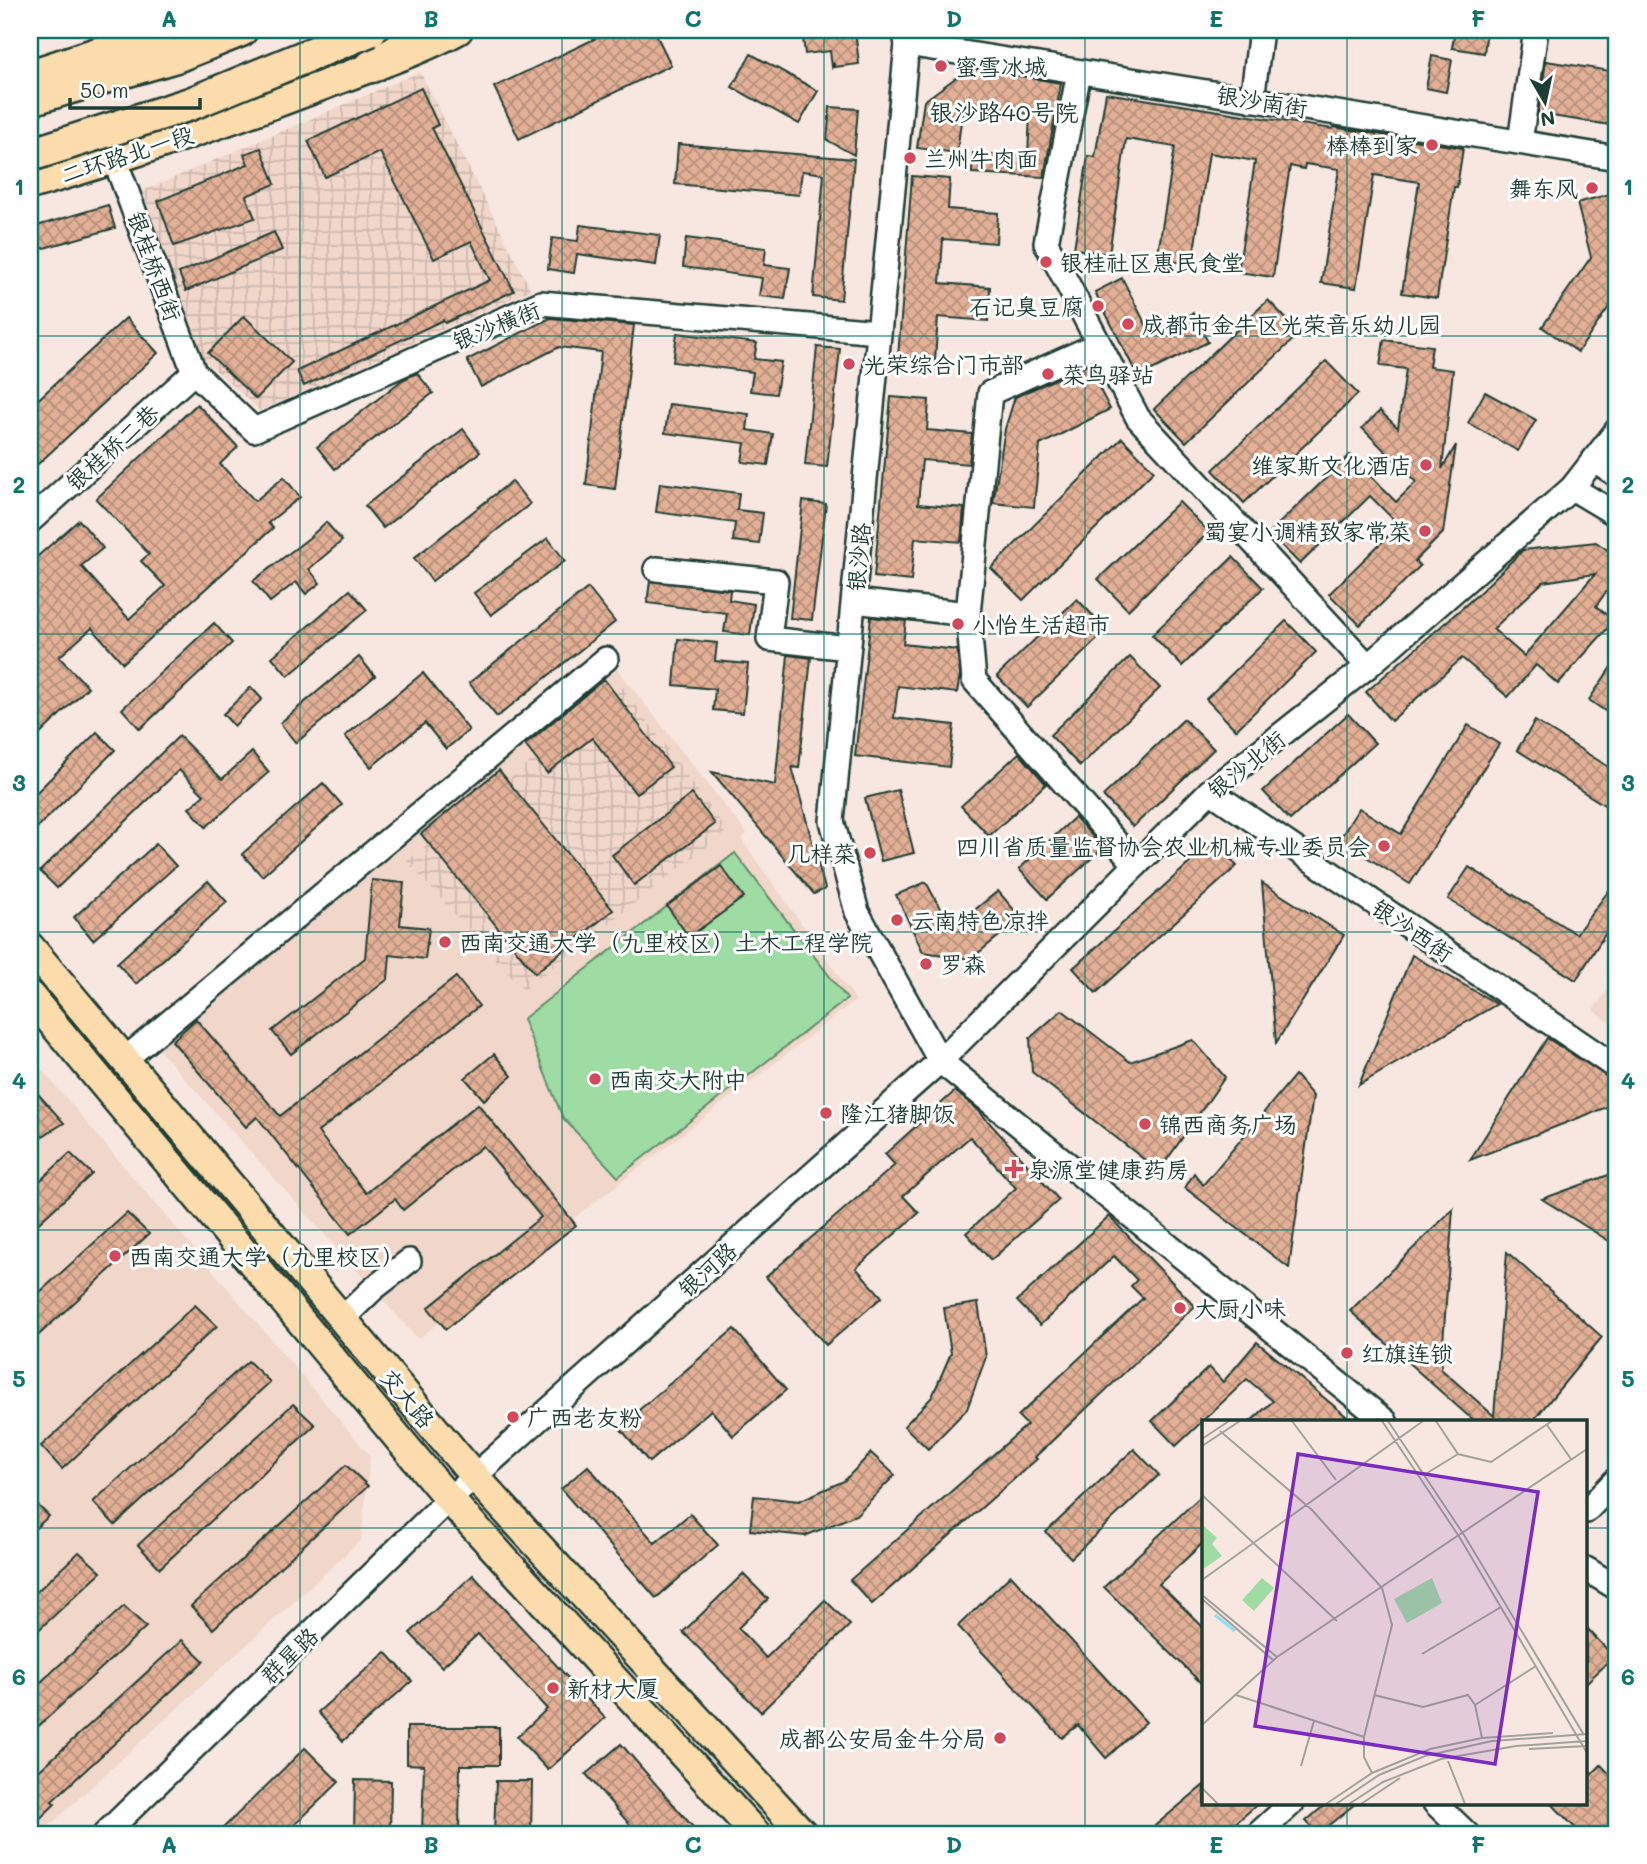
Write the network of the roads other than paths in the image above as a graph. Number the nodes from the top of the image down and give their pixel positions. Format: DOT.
graph roads {
  1 [pos="164,30"];
  2 [pos="241,30"];
  3 [pos="370,30"];
  4 [pos="431,30"];
  5 [pos="458,30"];
  6 [pos="1261,30"];
  7 [pos="1536,30"];
  8 [pos="905,37"];
  9 [pos="372,66"];
  10 [pos="1079,72"];
  11 [pos="30,74"];
  12 [pos="30,99"];
  13 [pos="1252,100"];
  14 [pos="1520,142"];
  15 [pos="30,155"];
  16 [pos="1617,158"];
  17 [pos="116,160"];
  18 [pos="30,185"];
  19 [pos="879,332"];
  20 [pos="1099,344"];
  21 [pos="194,372"];
  22 [pos="1617,430"];
  23 [pos="1594,460"];
  24 [pos="1617,475"];
  25 [pos="1572,488"];
  26 [pos="1617,515"];
  27 [pos="30,522"];
  28 [pos="656,569"];
  29 [pos="854,601"];
  30 [pos="968,614"];
  31 [pos="848,648"];
  32 [pos="606,659"];
  33 [pos="1368,667"];
  34 [pos="1210,791"];
  35 [pos="1136,865"];
  36 [pos="30,947"];
  37 [pos="30,996"];
  38 [pos="124,1060"];
  39 [pos="940,1061"];
  40 [pos="1617,1068"];
  41 [pos="409,1261"];
  42 [pos="342,1319"];
  43 [pos="1384,1420"];
  44 [pos="475,1478"];
  45 [pos="1617,1479"];
  46 [pos="449,1499"];
  47 [pos="1588,1509"];
  48 [pos="1588,1570"];
  49 [pos="1617,1588"];
  50 [pos="1291,1804"];
  51 [pos="1436,1804"];
  52 [pos="105,1834"];
  53 [pos="756,1834"];
  54 [pos="803,1834"];
  55 [pos="1258,1834"];
  56 [pos="1467,1834"];
  1 -- 11 [label="main road"];
  2 -- 12 [label="highway"];
  3 -- 15 [label="highway, bridge"];
  4 -- 9 [label="highway"];
  5 -- 9 [label="main road, 二环路北一段"];
  6 -- 13 [label="street"];
  7 -- 14 [label="street"];
  8 -- 10 [label="street, 银沙南街"];
  8 -- 19 [label="street, 银沙路"];
  9 -- 17 [label="main road, 二环路北一段"];
  10 -- 13 [label="street, 银沙南街"];
  10 -- 20 [label="street"];
  13 -- 14 [label="street, 银沙南街"];
  14 -- 16 [label="street, 银沙南街"];
  17 -- 18 [label="main road, 二环路北一段"];
  17 -- 21 [label="street, 银桂桥西街"];
  19 -- 21 [label="street, 银沙横街"];
  19 -- 29 [label="street, 银沙路"];
  20 -- 30 [label="street"];
  20 -- 33 [label="street"];
  21 -- 27 [label="street, 银桂桥二巷"];
  22 -- 23 [label="street, 银沙北街"];
  23 -- 24 [label="street"];
  23 -- 25 [label="street, 银沙北街"];
  25 -- 26 [label="street"];
  25 -- 33 [label="street, 银沙北街"];
  28 -- 31 [label="street"];
  29 -- 30 [label="street"];
  29 -- 31 [label="street, 银沙路"];
  30 -- 35 [label="street"];
  31 -- 39 [label="street, 银沙路"];
  32 -- 38 [label="street"];
  33 -- 34 [label="street, 银沙北街"];
  34 -- 35 [label="street, 银沙北街"];
  34 -- 40 [label="street, 银沙西街"];
  35 -- 39 [label="street, 银沙北街"];
  36 -- 38 [label="main road, 交大路"];
  37 -- 46 [label="main road, 交大路"];
  38 -- 42 [label="main road, 交大路"];
  39 -- 43 [label="street"];
  39 -- 44 [label="street, 银河路"];
  41 -- 42 [label="street"];
  42 -- 44 [label="main road, 交大路"];
  44 -- 46 [label="street, 群星路"];
  44 -- 54 [label="main road, 交大路"];
  45 -- 47 [label="street"];
  46 -- 52 [label="street, 群星路"];
  46 -- 53 [label="main road, 交大路"];
  48 -- 49 [label="street"];
  50 -- 55 [label="street"];
  51 -- 56 [label="street"];
}
